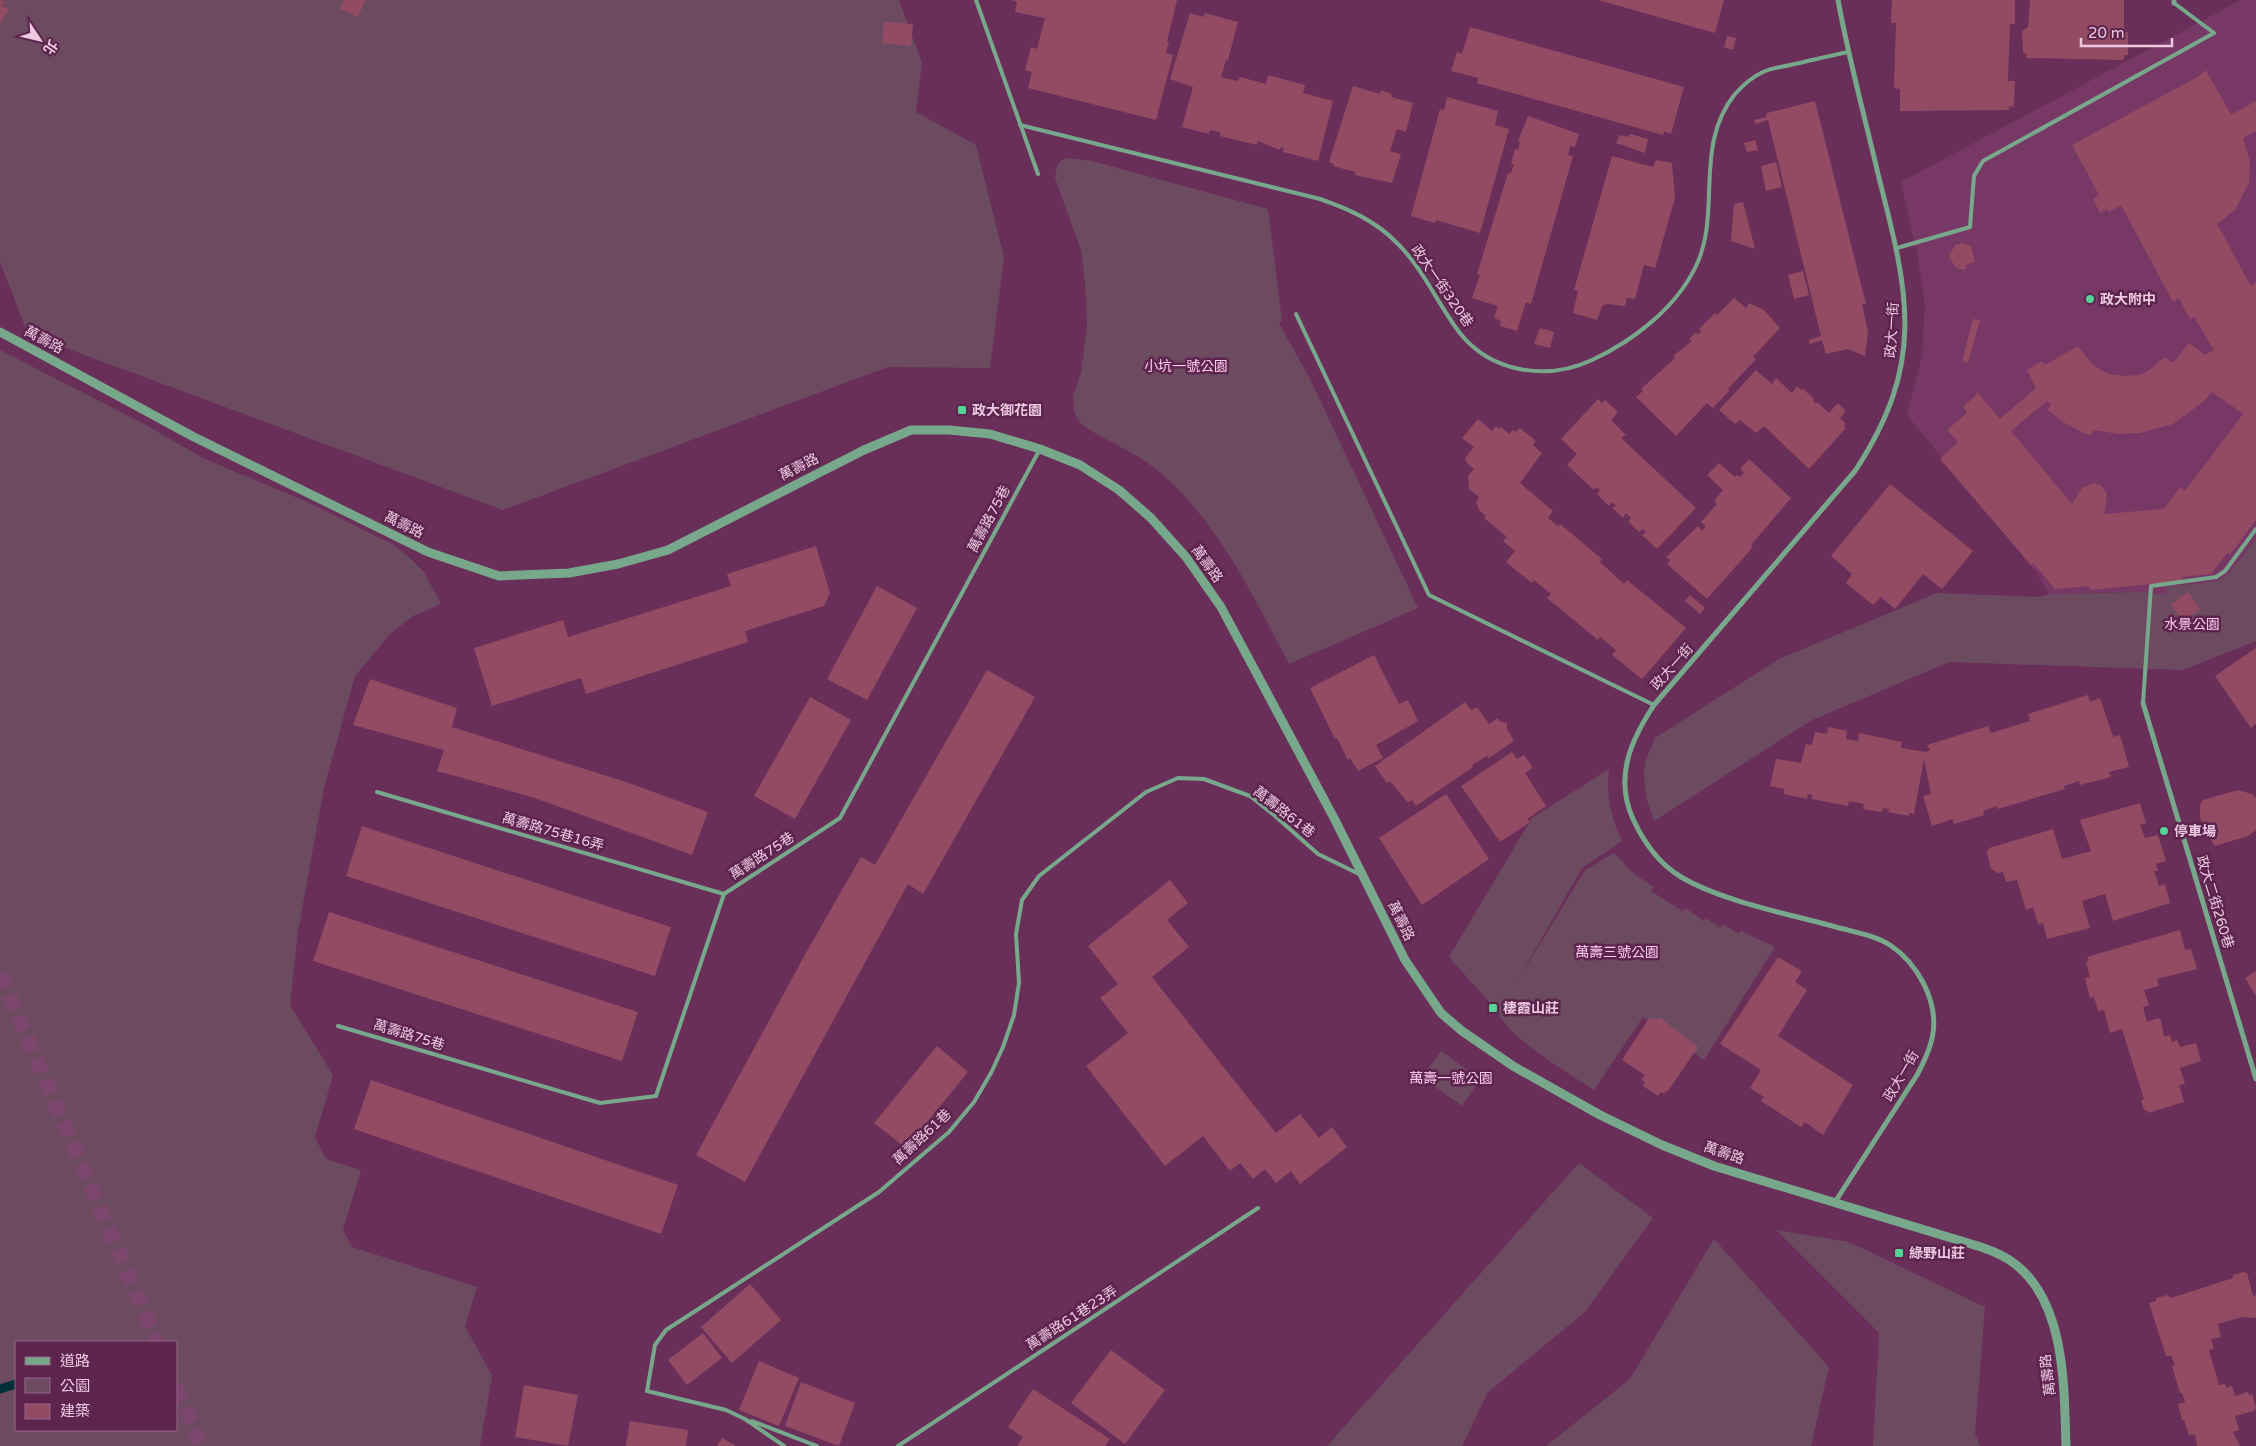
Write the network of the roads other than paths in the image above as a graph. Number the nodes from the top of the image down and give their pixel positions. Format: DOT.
graph roads {
  1 [pos="976,0"];
  2 [pos="1838,0"];
  3 [pos="2174,1"];
  4 [pos="1848,52"];
  5 [pos="1020,125"];
  6 [pos="1038,174"];
  7 [pos="1897,248"];
  8 [pos="1296,314"];
  9 [pos="0,332"];
  10 [pos="1040,449"];
  11 [pos="2256,529"];
  12 [pos="2144,703"];
  13 [pos="1654,705"];
  14 [pos="377,792"];
  15 [pos="1363,876"];
  16 [pos="724,894"];
  17 [pos="338,1026"];
  18 [pos="2256,1079"];
  19 [pos="1835,1202"];
  20 [pos="1258,1208"];
  21 [pos="745,1419"];
  22 [pos="784,1446"];
  23 [pos="817,1446"];
  24 [pos="898,1446"];
  25 [pos="2066,1446"];
  1 -- 5 [label="lane"];
  2 -- 4 [label="street, 政大一街"];
  3 -- 7 [label="lane"];
  4 -- 5 [label="lane, 政大一街320巷"];
  4 -- 7 [label="street, 政大一街"];
  5 -- 6 [label="lane"];
  7 -- 13 [label="street, 政大一街"];
  8 -- 13 [label="lane"];
  9 -- 10 [label="street, 萬壽路"];
  10 -- 15 [label="street, 萬壽路"];
  10 -- 16 [label="lane, 萬壽路75巷"];
  11 -- 12 [label="lane"];
  12 -- 18 [label="street, 政大二街260巷"];
  13 -- 19 [label="street, 政大一街"];
  14 -- 16 [label="lane, 萬壽路75巷16弄"];
  15 -- 19 [label="street, 萬壽路"];
  15 -- 21 [label="lane, 萬壽路61巷"];
  16 -- 17 [label="lane, 萬壽路75巷"];
  19 -- 25 [label="street, 萬壽路"];
  20 -- 24 [label="lane, 萬壽路61巷23弄"];
  21 -- 22 [label="lane, 萬壽路61巷"];
  21 -- 23 [label="lane"];
}
